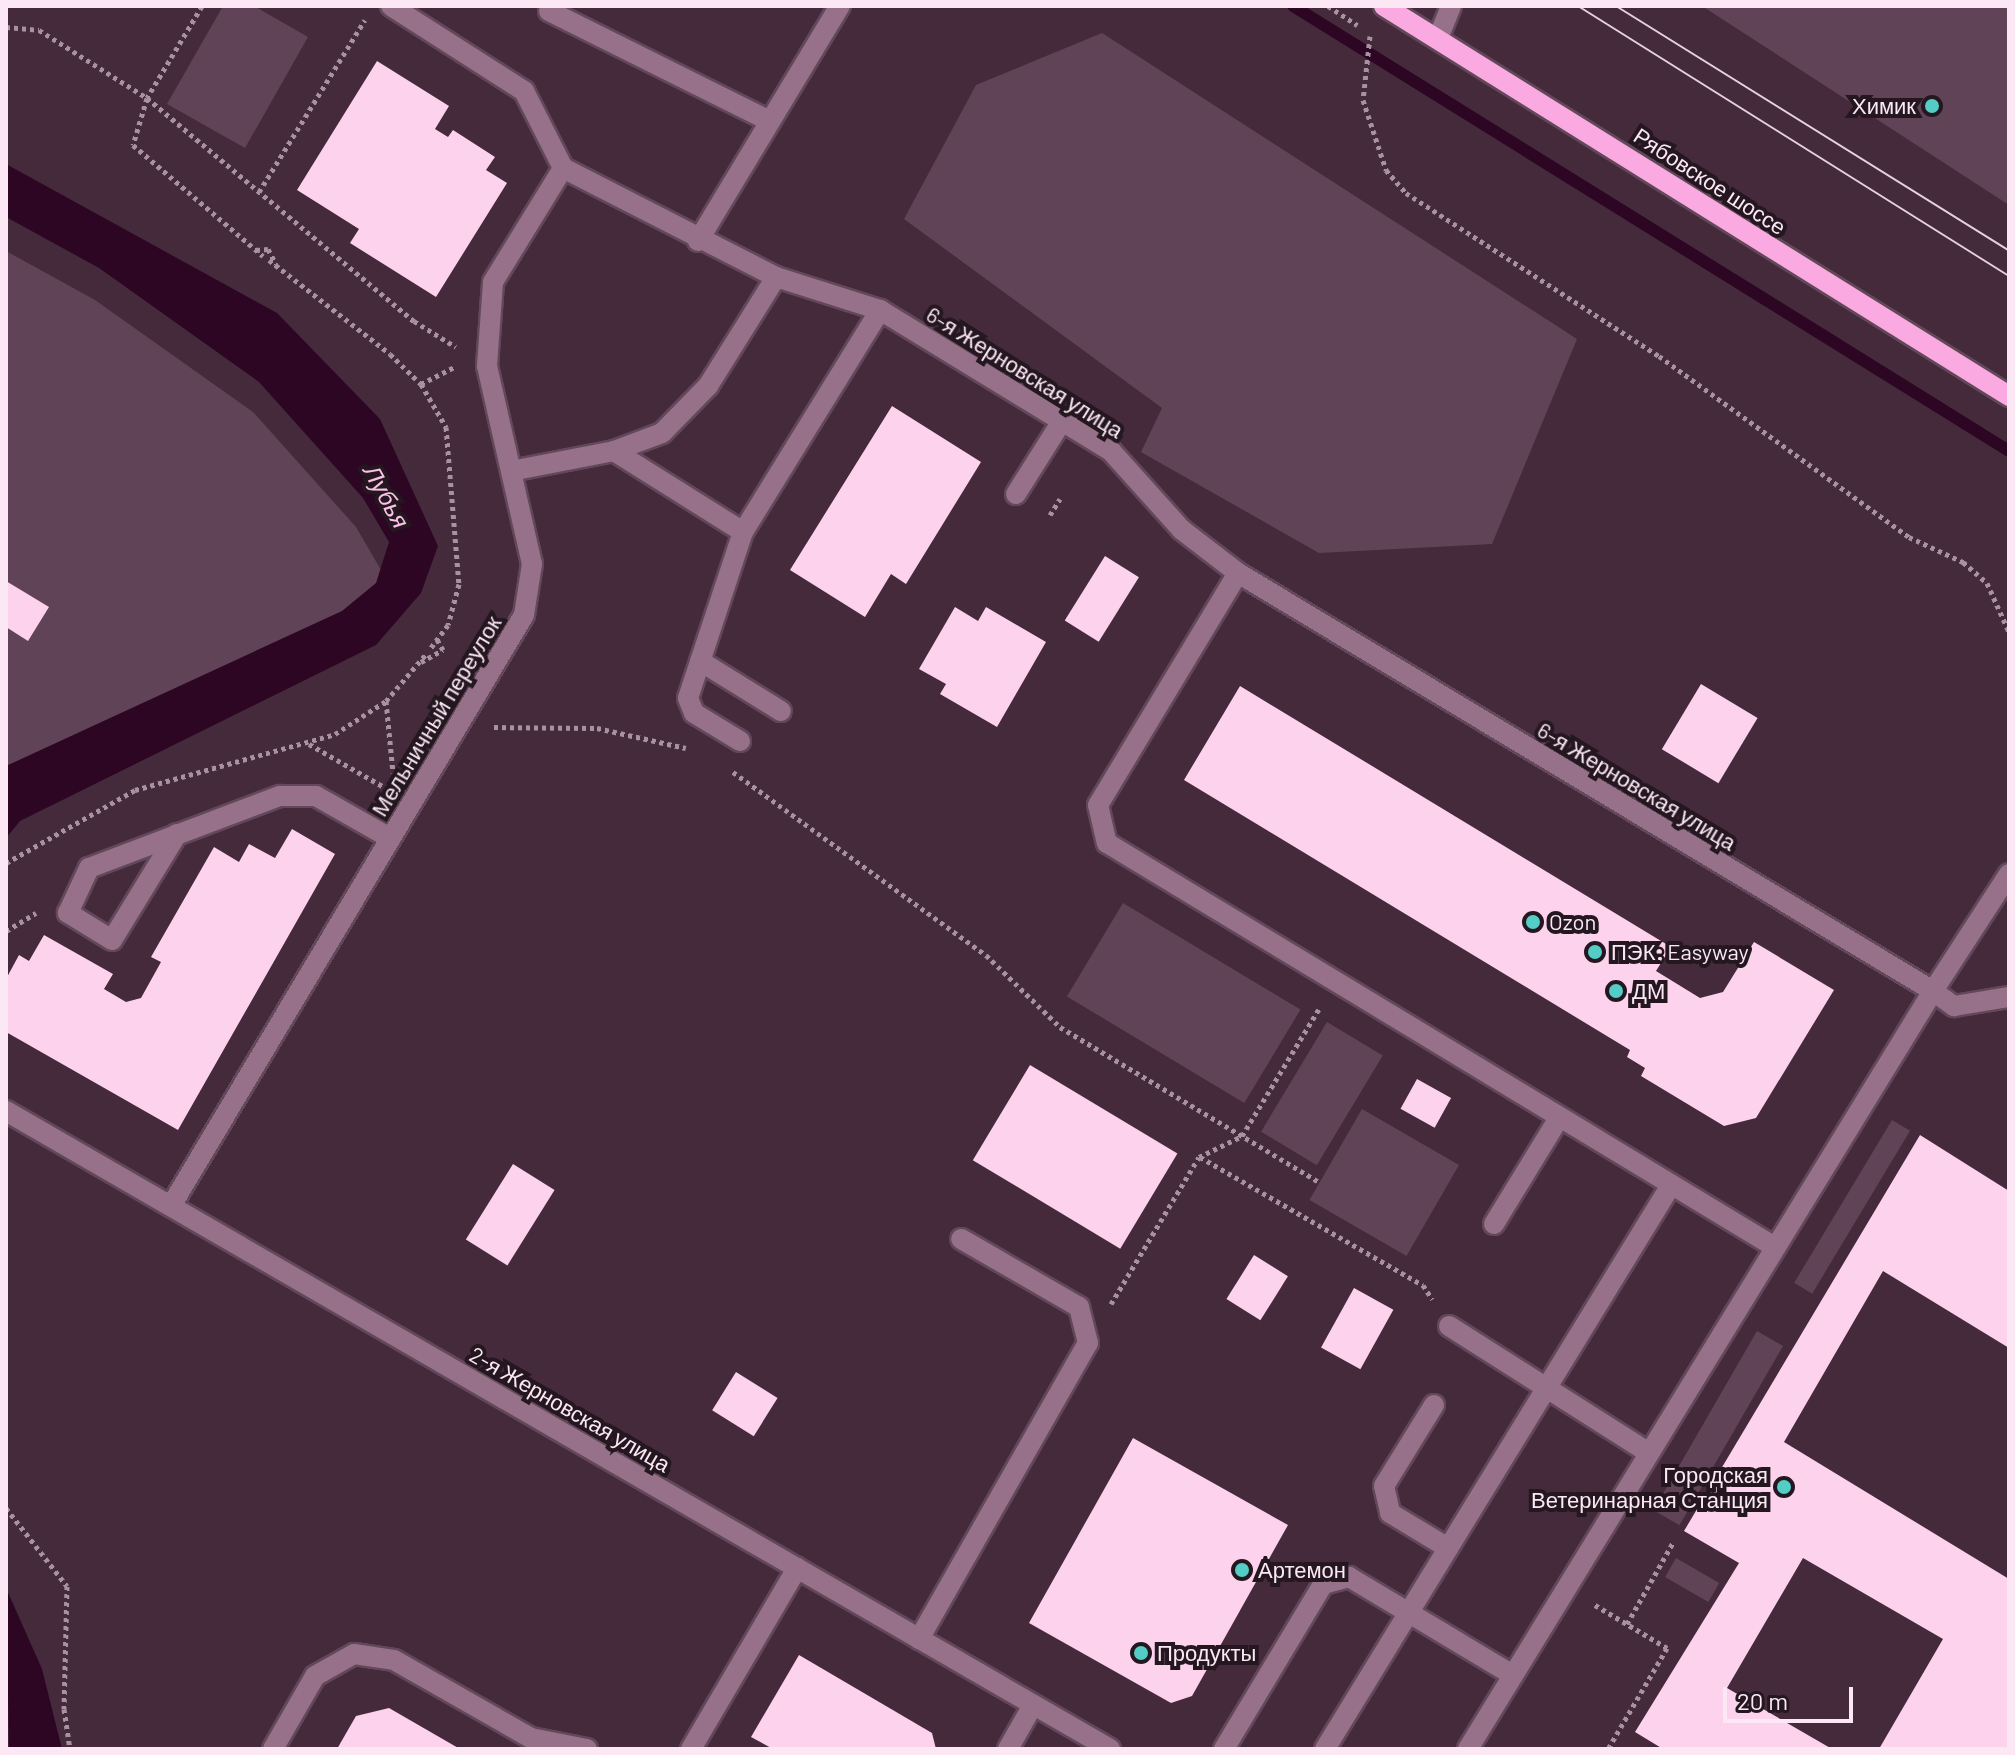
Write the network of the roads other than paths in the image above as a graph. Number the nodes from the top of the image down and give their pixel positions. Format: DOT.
graph roads {
  1 [pos="391,6"];
  2 [pos="840,6"];
  3 [pos="1384,6"];
  4 [pos="1451,6"];
  5 [pos="549,11"];
  6 [pos="1439,36"];
  7 [pos="770,121"];
  8 [pos="563,168"];
  9 [pos="698,241"];
  10 [pos="776,277"];
  11 [pos="880,310"];
  12 [pos="2009,396"];
  13 [pos="1062,421"];
  14 [pos="614,451"];
  15 [pos="511,471"];
  16 [pos="1016,494"];
  17 [pos="743,532"];
  18 [pos="1238,573"];
  19 [pos="700,661"];
  20 [pos="781,711"];
  21 [pos="740,741"];
  22 [pos="177,834"];
  23 [pos="390,838"];
  24 [pos="2009,874"];
  25 [pos="1933,991"];
  26 [pos="2009,997"];
  27 [pos="6,1111"];
  28 [pos="1559,1118"];
  29 [pos="1671,1185"];
  30 [pos="171,1206"];
  31 [pos="1494,1224"];
  32 [pos="961,1239"];
  33 [pos="1775,1247"];
  34 [pos="1449,1326"];
  35 [pos="1548,1387"];
  36 [pos="1434,1405"];
  37 [pos="1649,1453"];
  38 [pos="1448,1548"];
  39 [pos="797,1568"];
  40 [pos="1409,1613"];
  41 [pos="919,1639"];
  42 [pos="1513,1675"];
  43 [pos="1033,1705"];
  44 [pos="273,1749"];
  45 [pos="587,1749"];
  46 [pos="691,1749"];
  47 [pos="1008,1749"];
  48 [pos="1110,1749"];
  49 [pos="1224,1749"];
  50 [pos="1325,1749"];
  51 [pos="1468,1749"];
  1 -- 8 [label="street"];
  2 -- 7 [label="street"];
  3 -- 6 [label="main road, Рябовское шоссе"];
  4 -- 6 [label="street"];
  5 -- 7 [label="street"];
  6 -- 12 [label="main road, Рябовское шоссе"];
  7 -- 9 [label="street"];
  8 -- 9 [label="street, 6-я Жерновская улица"];
  8 -- 15 [label="street, Мельничный переулок"];
  9 -- 10 [label="street, 6-я Жерновская улица"];
  10 -- 11 [label="street, 6-я Жерновская улица"];
  10 -- 14 [label="street"];
  11 -- 13 [label="street, 6-я Жерновская улица"];
  11 -- 17 [label="street"];
  13 -- 16 [label="street"];
  13 -- 18 [label="street, 6-я Жерновская улица"];
  14 -- 15 [label="street"];
  14 -- 17 [label="street"];
  15 -- 23 [label="street, Мельничный переулок"];
  17 -- 19 [label="street"];
  18 -- 25 [label="street, 6-я Жерновская улица"];
  18 -- 28 [label="street"];
  19 -- 20 [label="street"];
  19 -- 21 [label="street"];
  22 -- 22 [label="street"];
  22 -- 23 [label="street"];
  23 -- 30 [label="street, Мельничный переулок"];
  24 -- 25 [label="street"];
  25 -- 26 [label="street, 6-я Жерновская улица"];
  25 -- 33 [label="street"];
  27 -- 30 [label="street, 2-я Жерновская улица"];
  28 -- 29 [label="street"];
  28 -- 31 [label="street"];
  29 -- 33 [label="street"];
  29 -- 35 [label="street"];
  30 -- 39 [label="street, 2-я Жерновская улица"];
  32 -- 41 [label="street"];
  33 -- 37 [label="street"];
  34 -- 35 [label="street"];
  35 -- 37 [label="street"];
  35 -- 38 [label="street"];
  36 -- 38 [label="street"];
  37 -- 42 [label="street"];
  38 -- 40 [label="street"];
  39 -- 41 [label="street, 2-я Жерновская улица"];
  39 -- 46 [label="street"];
  40 -- 42 [label="street"];
  40 -- 49 [label="street"];
  40 -- 50 [label="street"];
  41 -- 43 [label="street, 2-я Жерновская улица"];
  42 -- 51 [label="street"];
  43 -- 47 [label="street"];
  43 -- 48 [label="street, 2-я Жерновская улица"];
  44 -- 45 [label="street"];
}
